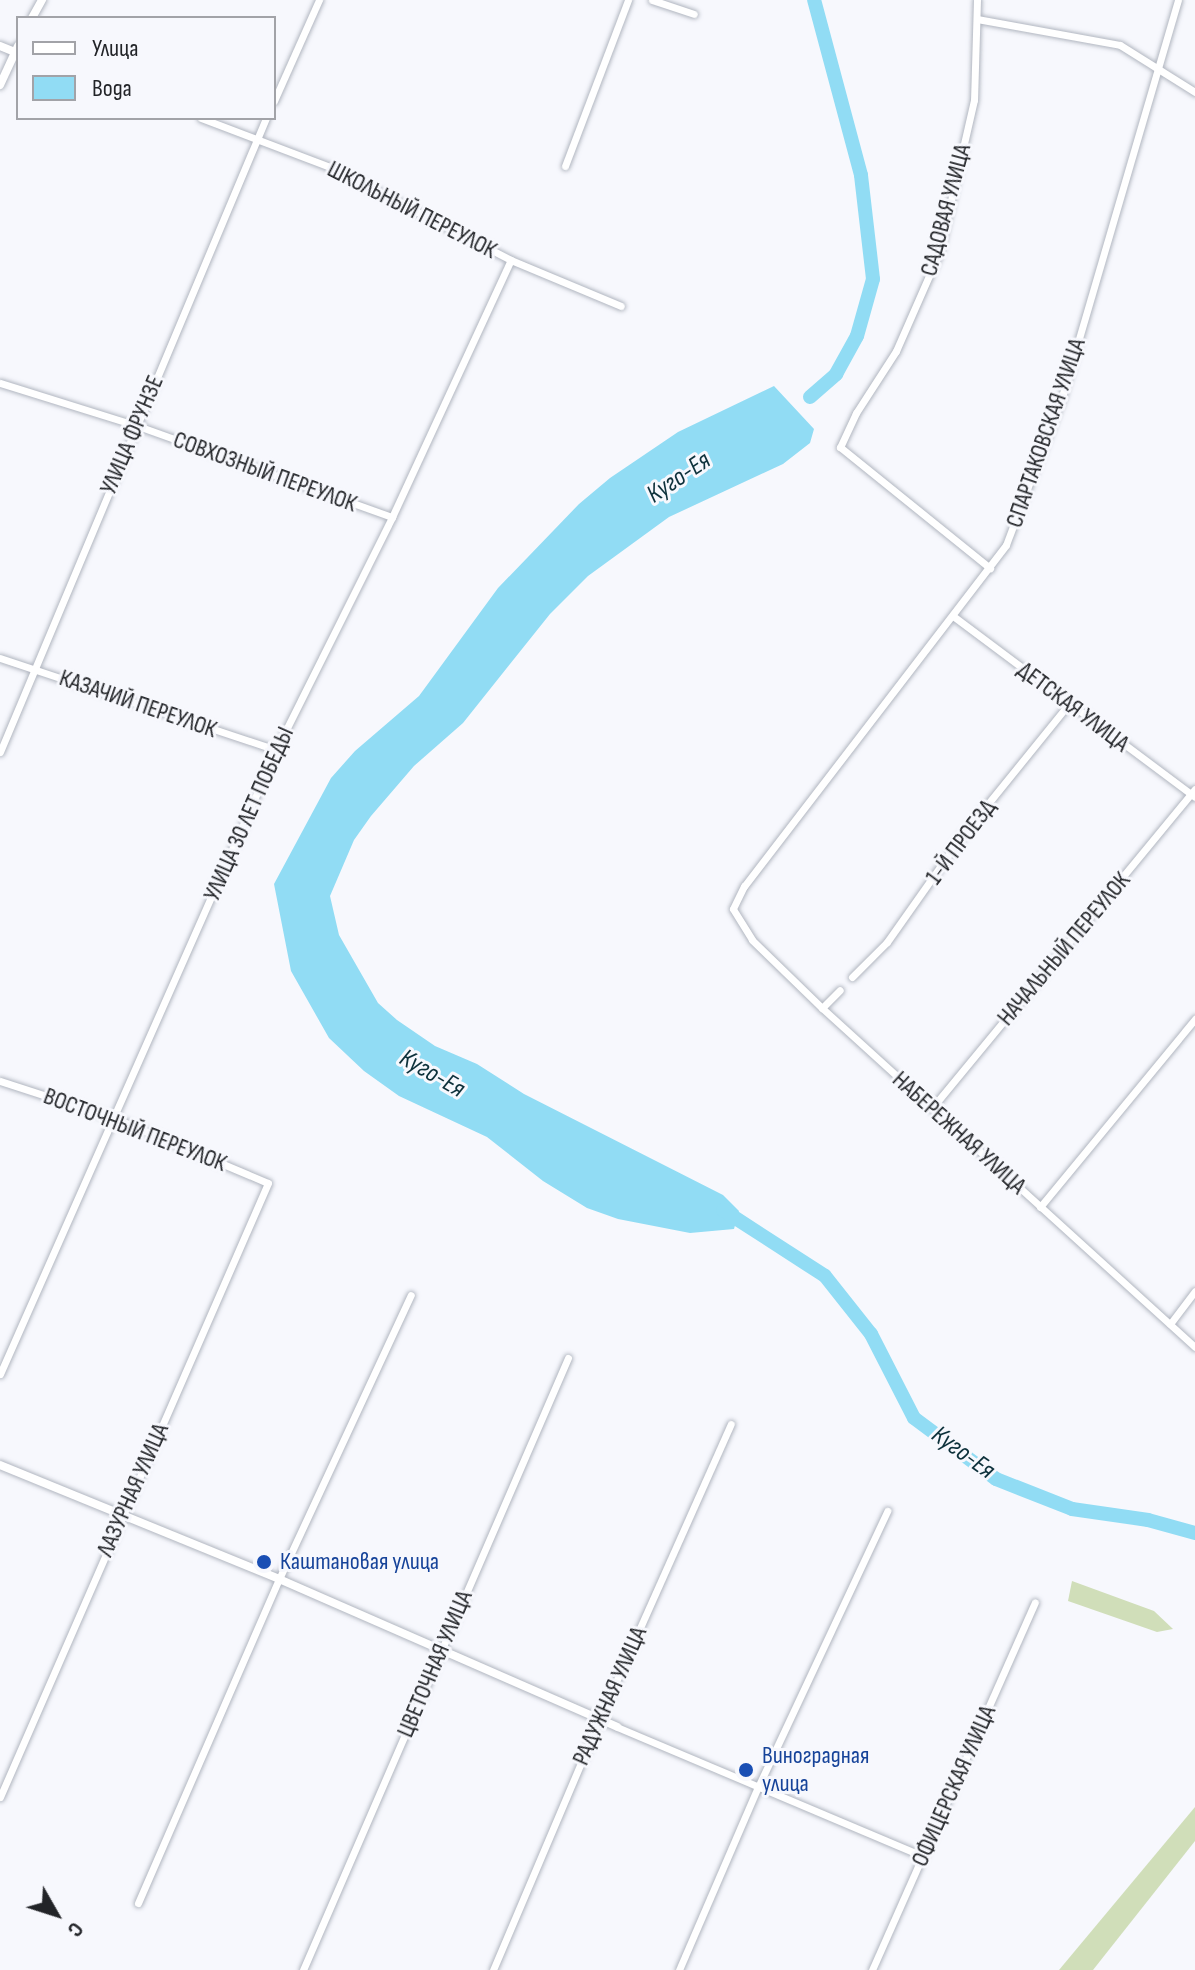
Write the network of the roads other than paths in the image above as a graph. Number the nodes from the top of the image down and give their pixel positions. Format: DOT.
graph roads {
  1 [pos="319,0"];
  2 [pos="628,0"];
  3 [pos="652,0"];
  4 [pos="977,0"];
  5 [pos="1178,0"];
  6 [pos="694,14"];
  7 [pos="977,19"];
  8 [pos="16,52"];
  9 [pos="1161,68"];
  10 [pos="0,85"];
  11 [pos="1195,92"];
  12 [pos="276,97"];
  13 [pos="207,120"];
  14 [pos="265,120"];
  15 [pos="257,138"];
  16 [pos="565,166"];
  17 [pos="511,260"];
  18 [pos="621,306"];
  19 [pos="0,383"];
  20 [pos="135,425"];
  21 [pos="392,517"];
  22 [pos="990,568"];
  23 [pos="953,616"];
  24 [pos="0,658"];
  25 [pos="35,669"];
  26 [pos="1068,705"];
  27 [pos="276,750"];
  28 [pos="0,752"];
  29 [pos="1194,793"];
  30 [pos="733,909"];
  31 [pos="852,977"];
  32 [pos="840,990"];
  33 [pos="822,1008"];
  34 [pos="1195,1019"];
  35 [pos="0,1081"];
  36 [pos="932,1108"];
  37 [pos="114,1118"];
  38 [pos="268,1183"];
  39 [pos="1040,1207"];
  40 [pos="1195,1291"];
  41 [pos="411,1295"];
  42 [pos="1170,1324"];
  43 [pos="1195,1347"];
  44 [pos="568,1358"];
  45 [pos="0,1374"];
  46 [pos="731,1424"];
  47 [pos="0,1465"];
  48 [pos="887,1511"];
  49 [pos="121,1515"];
  50 [pos="279,1579"];
  51 [pos="1035,1603"];
  52 [pos="441,1649"];
  53 [pos="599,1720"];
  54 [pos="617,1727"];
  55 [pos="758,1787"];
  56 [pos="0,1797"];
  57 [pos="923,1856"];
  58 [pos="138,1903"];
  59 [pos="303,1970"];
  60 [pos="493,1970"];
  61 [pos="679,1970"];
  62 [pos="872,1970"];
  1 -- 12 [label="street"];
  2 -- 16 [label="street"];
  3 -- 6 [label="street"];
  4 -- 7 [label="street, САДОВАЯ УЛИЦА"];
  5 -- 9 [label="street, СПАРТАКОВСКАЯ УЛИЦА"];
  7 -- 9 [label="street"];
  7 -- 22 [label="street, САДОВАЯ УЛИЦА"];
  8 -- 10 [label="street"];
  9 -- 11 [label="street"];
  9 -- 22 [label="street, СПАРТАКОВСКАЯ УЛИЦА"];
  13 -- 15 [label="street, ШКОЛЬНЫЙ ПЕРЕУЛОК"];
  14 -- 15 [label="street, УЛИЦА ФРУНЗЕ"];
  15 -- 17 [label="street, ШКОЛЬНЫЙ ПЕРЕУЛОК"];
  15 -- 20 [label="street, УЛИЦА ФРУНЗЕ"];
  17 -- 18 [label="street, ШКОЛЬНЫЙ ПЕРЕУЛОК"];
  17 -- 21 [label="street, УЛИЦА 30 ЛЕТ ПОБЕДЫ"];
  19 -- 20 [label="street, СОВХОЗНЫЙ ПЕРЕУЛОК"];
  20 -- 21 [label="street, СОВХОЗНЫЙ ПЕРЕУЛОК"];
  20 -- 25 [label="street, УЛИЦА ФРУНЗЕ"];
  21 -- 27 [label="street, УЛИЦА 30 ЛЕТ ПОБЕДЫ"];
  22 -- 23 [label="street, СПАРТАКОВСКАЯ УЛИЦА"];
  23 -- 26 [label="street, ДЕТСКАЯ УЛИЦА"];
  23 -- 30 [label="street, СПАРТАКОВСКАЯ УЛИЦА"];
  24 -- 25 [label="street, КАЗАЧИЙ ПЕРЕУЛОК"];
  25 -- 27 [label="street, КАЗАЧИЙ ПЕРЕУЛОК"];
  25 -- 28 [label="street, УЛИЦА ФРУНЗЕ"];
  26 -- 29 [label="street, ДЕТСКАЯ УЛИЦА"];
  26 -- 31 [label="street, 1-Й ПРОЕЗД"];
  27 -- 37 [label="street, УЛИЦА 30 ЛЕТ ПОБЕДЫ"];
  29 -- 36 [label="street, НАЧАЛЬНЫЙ ПЕРЕУЛОК"];
  30 -- 33 [label="street, НАБЕРЕЖНАЯ УЛИЦА"];
  32 -- 33 [label="street"];
  33 -- 36 [label="street, НАБЕРЕЖНАЯ УЛИЦА"];
  34 -- 39 [label="street"];
  35 -- 37 [label="street, ВОСТОЧНЫЙ ПЕРЕУЛОК"];
  36 -- 39 [label="street, НАБЕРЕЖНАЯ УЛИЦА"];
  37 -- 38 [label="street, ВОСТОЧНЫЙ ПЕРЕУЛОК"];
  37 -- 45 [label="street, УЛИЦА 30 ЛЕТ ПОБЕДЫ"];
  38 -- 49 [label="street, ЛАЗУРНАЯ УЛИЦА"];
  39 -- 42 [label="street, НАБЕРЕЖНАЯ УЛИЦА"];
  40 -- 42 [label="street"];
  41 -- 50 [label="street"];
  42 -- 43 [label="street, НАБЕРЕЖНАЯ УЛИЦА"];
  44 -- 52 [label="street, ЦВЕТОЧНАЯ УЛИЦА"];
  46 -- 53 [label="street, РАДУЖНАЯ УЛИЦА"];
  47 -- 49 [label="street"];
  48 -- 55 [label="street"];
  49 -- 50 [label="street"];
  49 -- 56 [label="street, ЛАЗУРНАЯ УЛИЦА"];
  50 -- 52 [label="street"];
  50 -- 58 [label="street"];
  51 -- 57 [label="street, ОФИЦЕРСКАЯ УЛИЦА"];
  52 -- 53 [label="street"];
  52 -- 59 [label="street, ЦВЕТОЧНАЯ УЛИЦА"];
  53 -- 54 [label="street"];
  53 -- 60 [label="street, РАДУЖНАЯ УЛИЦА"];
  54 -- 55 [label="street"];
  55 -- 57 [label="street"];
  55 -- 61 [label="street"];
  57 -- 62 [label="street, ОФИЦЕРСКАЯ УЛИЦА"];
}
